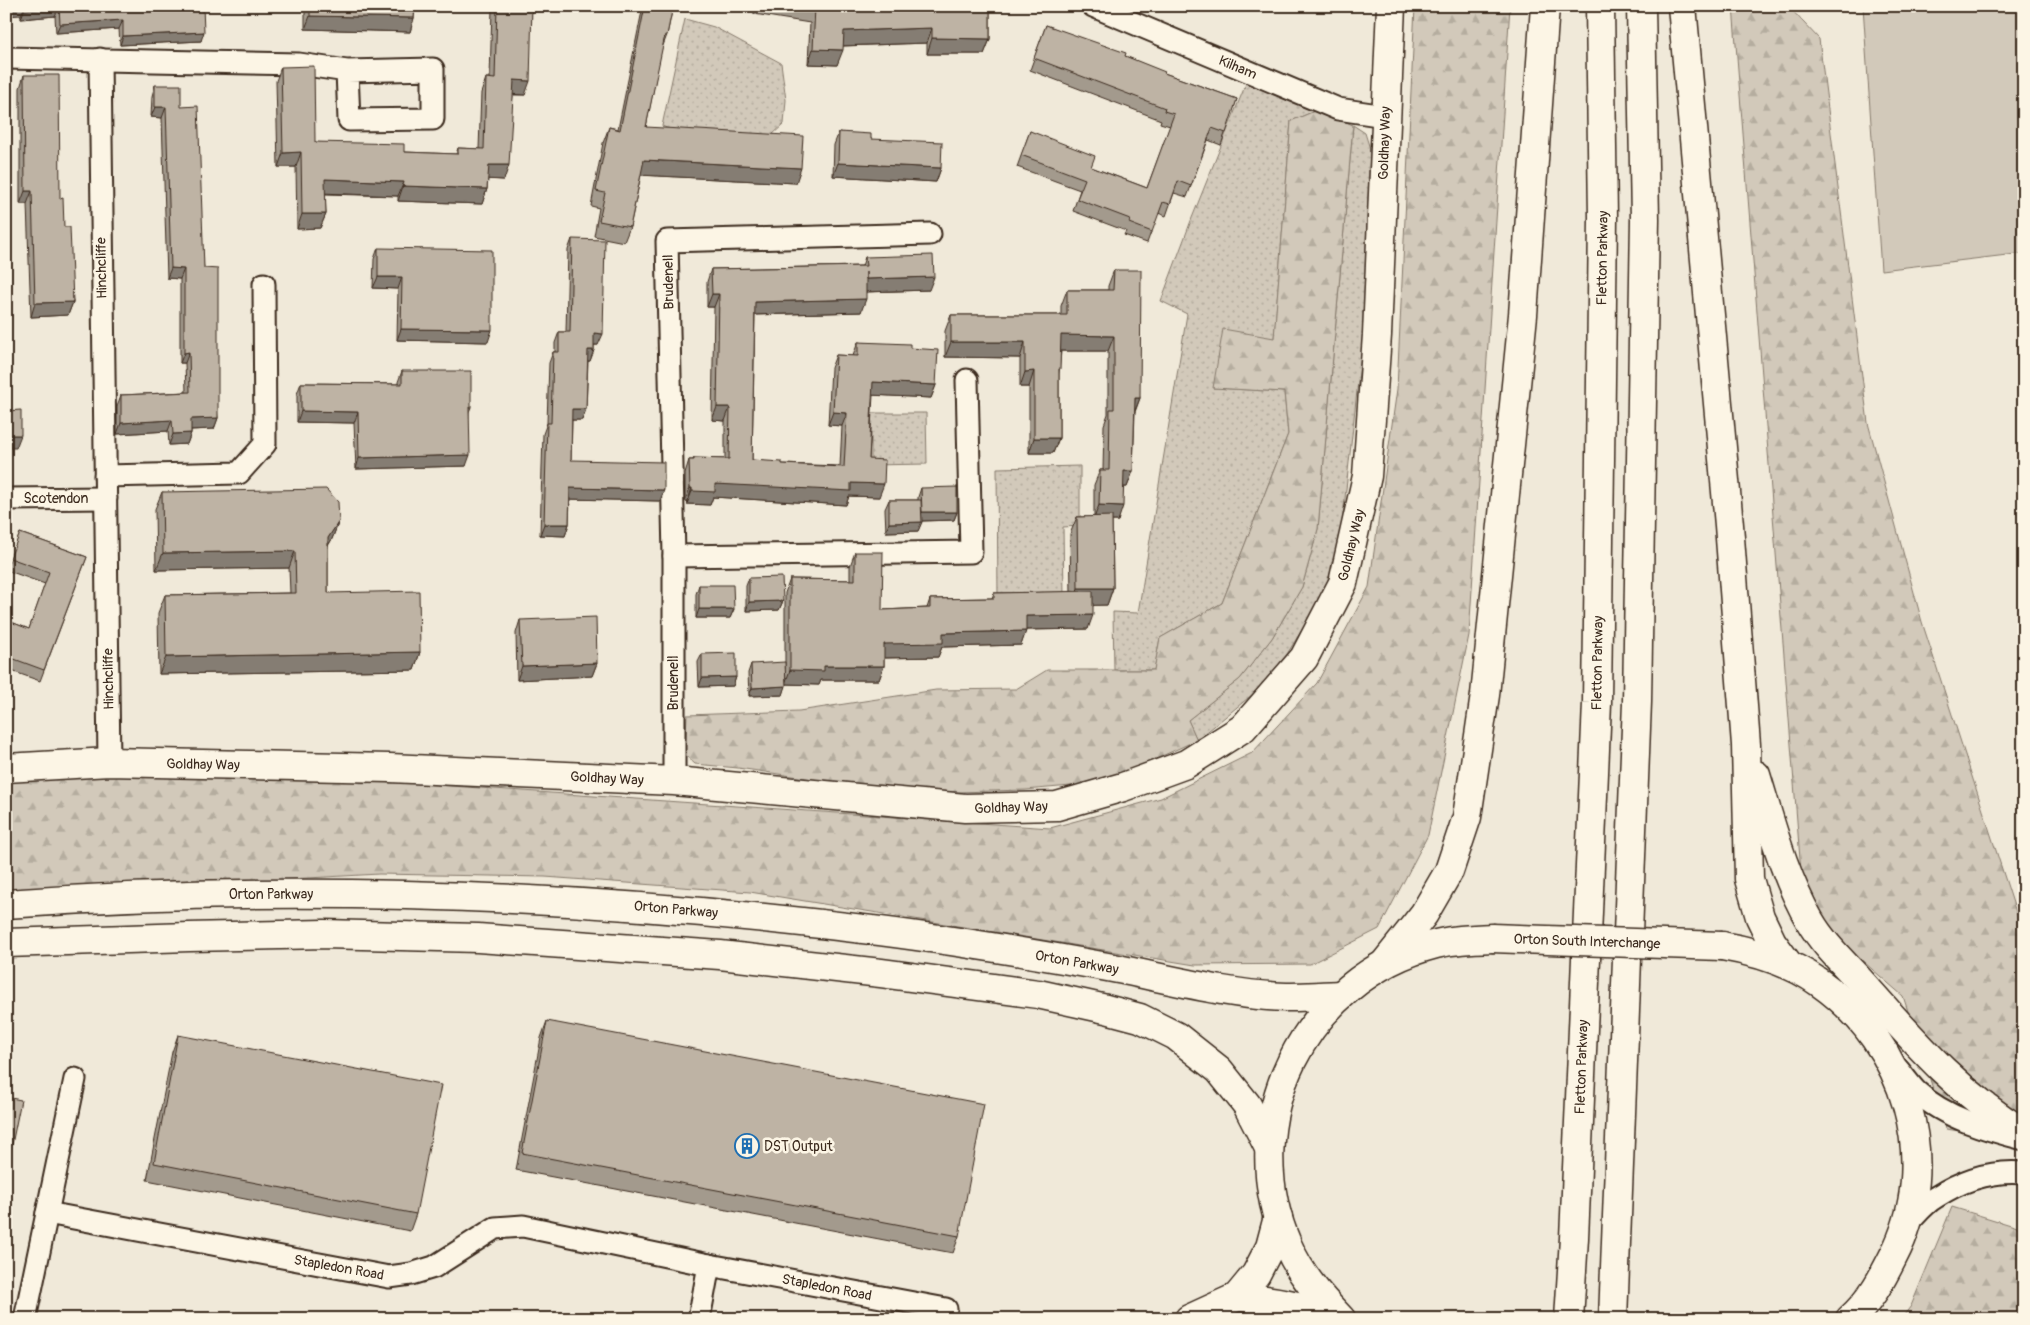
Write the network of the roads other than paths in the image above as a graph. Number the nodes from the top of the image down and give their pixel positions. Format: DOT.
graph roads {
  1 [pos="1093,6"];
  2 [pos="1391,6"];
  3 [pos="1545,6"];
  4 [pos="1600,6"];
  5 [pos="1641,6"];
  6 [pos="1682,6"];
  7 [pos="6,58"];
  8 [pos="100,59"];
  9 [pos="347,71"];
  10 [pos="1385,116"];
  11 [pos="930,234"];
  12 [pos="264,284"];
  13 [pos="967,380"];
  14 [pos="105,476"];
  15 [pos="106,498"];
  16 [pos="6,499"];
  17 [pos="674,556"];
  18 [pos="1746,745"];
  19 [pos="108,762"];
  20 [pos="6,768"];
  21 [pos="674,781"];
  22 [pos="6,904"];
  23 [pos="6,944"];
  24 [pos="1384,964"];
  25 [pos="1789,965"];
  26 [pos="1340,995"];
  27 [pos="1890,1060"];
  28 [pos="75,1079"];
  29 [pos="2024,1133"];
  30 [pos="2024,1139"];
  31 [pos="1269,1148"];
  32 [pos="2024,1174"];
  33 [pos="47,1213"];
  34 [pos="1278,1217"];
  35 [pos="1908,1223"];
  36 [pos="709,1265"];
  37 [pos="1237,1298"];
  38 [pos="946,1309"];
  39 [pos="25,1319"];
  40 [pos="699,1319"];
  41 [pos="1189,1319"];
  42 [pos="1340,1319"];
  43 [pos="1569,1319"];
  44 [pos="1613,1319"];
  45 [pos="1850,1319"];
  1 -- 10 [label="street, Kilham"];
  2 -- 10 [label="main road, Goldhay Way"];
  3 -- 24 [label="main road"];
  4 -- 43 [label="main road, Fletton Parkway"];
  5 -- 44 [label="main road"];
  6 -- 18 [label="main road"];
  7 -- 8 [label="street"];
  8 -- 9 [label="street"];
  8 -- 14 [label="street, Hinchcliffe"];
  9 -- 9 [label="street"];
  10 -- 21 [label="main road, Goldhay Way"];
  11 -- 17 [label="street, Brudenell"];
  12 -- 14 [label="street"];
  13 -- 17 [label="street"];
  14 -- 15 [label="street, Hinchcliffe"];
  15 -- 16 [label="street, Scotendon"];
  15 -- 19 [label="street, Hinchcliffe"];
  17 -- 21 [label="street, Brudenell"];
  18 -- 25 [label="main road"];
  18 -- 29 [label="main road"];
  19 -- 20 [label="main road, Goldhay Way"];
  19 -- 21 [label="main road, Goldhay Way"];
  22 -- 26 [label="main road, Orton Parkway"];
  23 -- 31 [label="main road"];
  24 -- 25 [label="main road, Orton South Interchange, bridge"];
  24 -- 26 [label="main road, Orton South Interchange"];
  25 -- 27 [label="main road, Orton South Interchange"];
  26 -- 31 [label="main road, Orton South Interchange"];
  27 -- 30 [label="street"];
  27 -- 35 [label="main road, Orton South Interchange"];
  28 -- 33 [label="street"];
  31 -- 34 [label="main road, Orton South Interchange"];
  32 -- 35 [label="street"];
  33 -- 36 [label="street, Stapledon Road"];
  33 -- 39 [label="street"];
  34 -- 37 [label="main road"];
  34 -- 42 [label="main road, Orton South Interchange"];
  35 -- 45 [label="main road, Orton South Interchange"];
  36 -- 38 [label="street, Stapledon Road"];
  36 -- 40 [label="street"];
  37 -- 41 [label="main road"];
  37 -- 42 [label="main road"];
}
